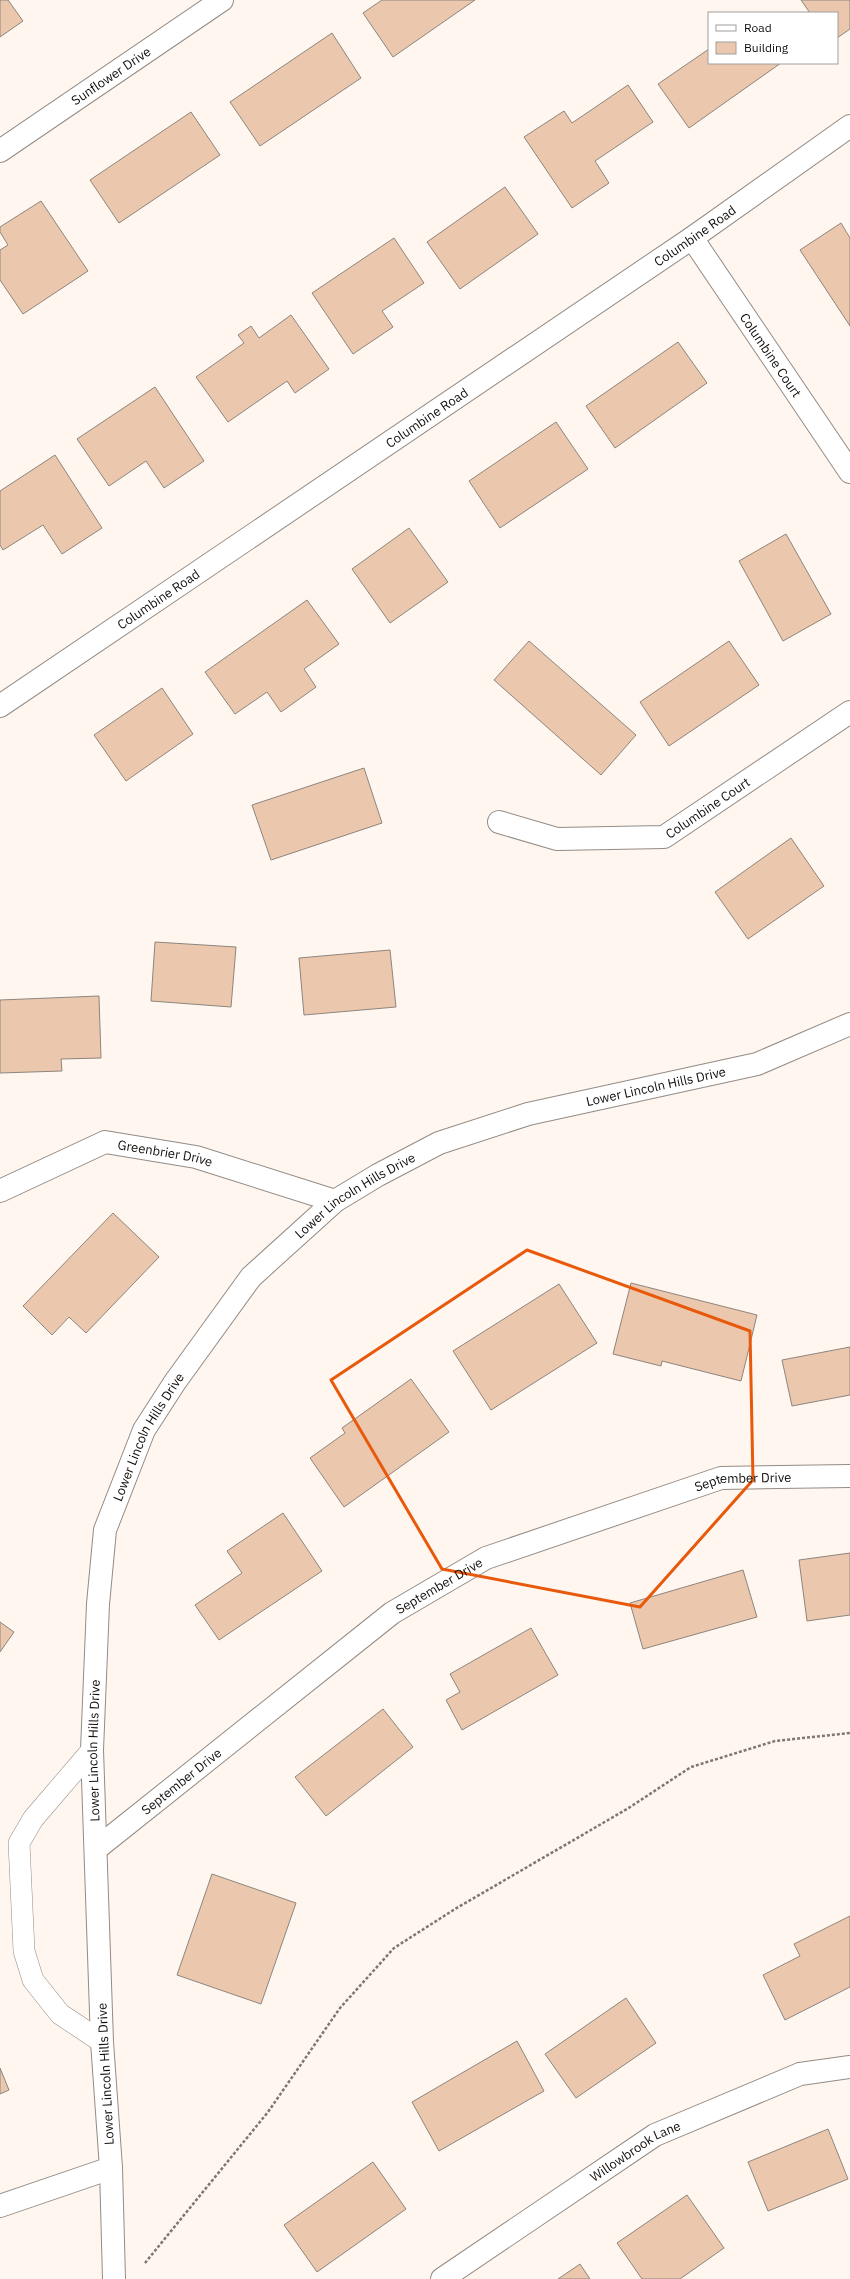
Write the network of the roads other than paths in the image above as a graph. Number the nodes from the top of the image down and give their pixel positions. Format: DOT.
graph roads {
  1 [pos="222,0"];
  2 [pos="850,126"];
  3 [pos="0,151"];
  4 [pos="692,238"];
  5 [pos="850,472"];
  6 [pos="0,706"];
  7 [pos="850,712"];
  8 [pos="499,822"];
  9 [pos="850,1024"];
  10 [pos="0,1191"];
  11 [pos="335,1201"];
  12 [pos="850,1476"];
  13 [pos="92,1750"];
  14 [pos="96,1848"];
  15 [pos="102,2042"];
  16 [pos="850,2067"];
  17 [pos="111,2168"];
  18 [pos="0,2206"];
  19 [pos="114,2279"];
  20 [pos="442,2279"];
  1 -- 3 [label="street, Sunflower Drive"];
  2 -- 4 [label="street, Columbine Road"];
  4 -- 5 [label="street, Columbine Court"];
  4 -- 6 [label="street, Columbine Road"];
  7 -- 8 [label="street, Columbine Court"];
  9 -- 11 [label="street, Lower Lincoln Hills Drive"];
  10 -- 11 [label="street, Greenbrier Drive"];
  11 -- 13 [label="street, Lower Lincoln Hills Drive"];
  12 -- 14 [label="street, September Drive"];
  13 -- 14 [label="street, Lower Lincoln Hills Drive"];
  13 -- 15 [label="lane"];
  14 -- 15 [label="street, Lower Lincoln Hills Drive"];
  15 -- 17 [label="street, Lower Lincoln Hills Drive"];
  16 -- 20 [label="street, Willowbrook Lane"];
  17 -- 18 [label="street"];
  17 -- 19 [label="street, Lower Lincoln Hills Drive"];
}
